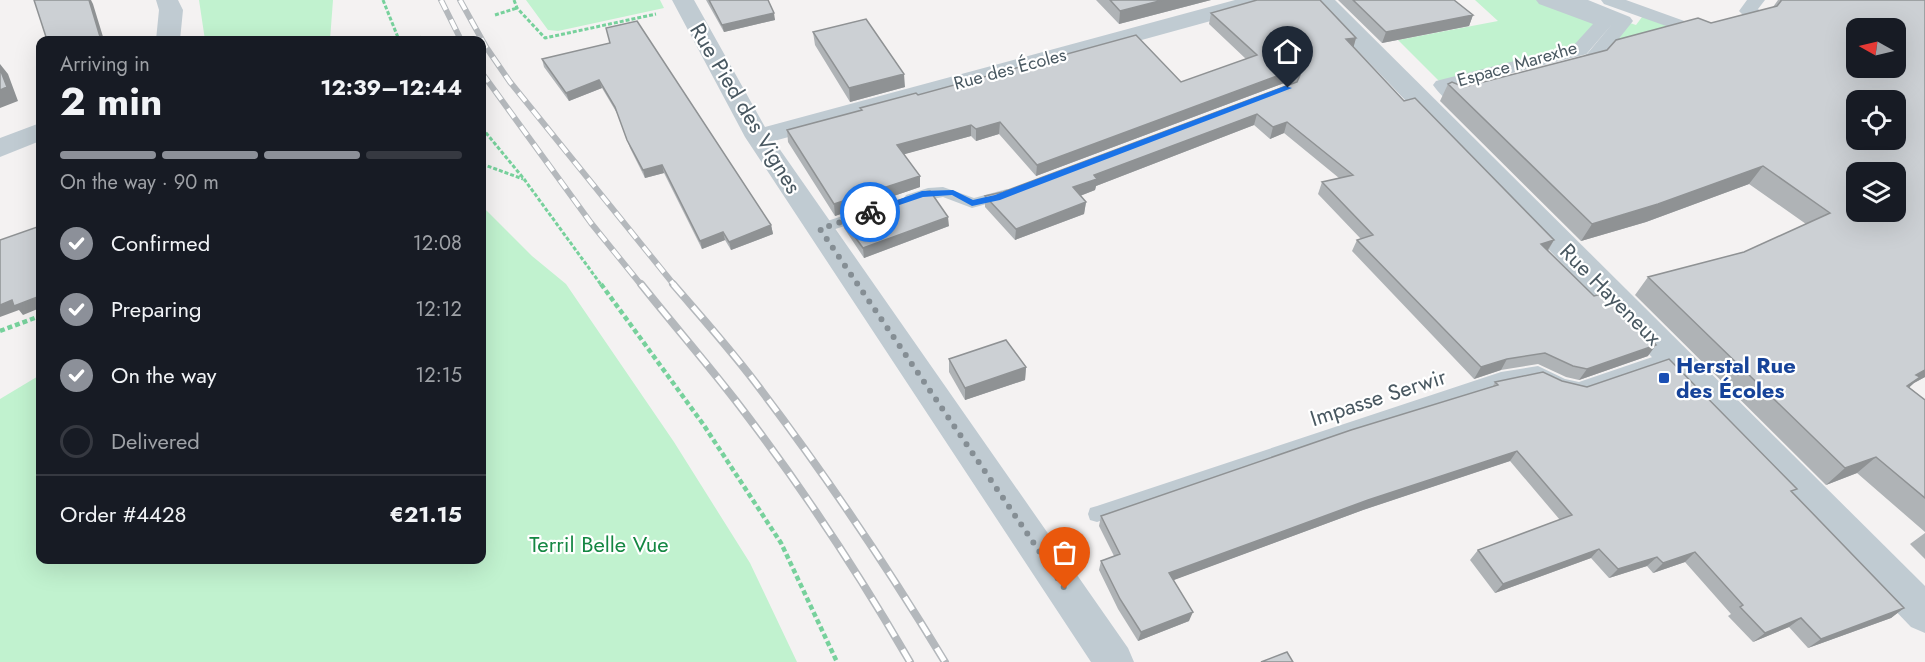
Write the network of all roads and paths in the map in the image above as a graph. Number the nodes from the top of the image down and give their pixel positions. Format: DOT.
graph roads {
  1 [pos="167,0"];
  2 [pos="383,0"];
  3 [pos="514,0"];
  4 [pos="1261,0"];
  5 [pos="1321,0"];
  6 [pos="1545,0"];
  7 [pos="1573,0"];
  8 [pos="1610,0"];
  9 [pos="1756,0"];
  10 [pos="685,4"];
  11 [pos="517,8"];
  12 [pos="495,15"];
  13 [pos="168,36"];
  14 [pos="397,36"];
  15 [pos="36,133"];
  16 [pos="486,133"];
  17 [pos="758,137"];
  18 [pos="0,148"];
  19 [pos="486,165"];
  20 [pos="524,179"];
  21 [pos="1018,189"];
  22 [pos="902,201"];
  23 [pos="882,208"];
  24 [pos="820,229"];
  25 [pos="36,318"];
  26 [pos="0,331"];
  27 [pos="1673,356"];
  28 [pos="1097,514"];
  29 [pos="1925,614"];
  30 [pos="837,662"];
  31 [pos="1114,662"];
  1 -- 13 [label="street"];
  2 -- 14 [label="path"];
  3 -- 11 [label="path"];
  4 -- 17 [label="street, Rue des Écoles"];
  5 -- 27 [label="street, Rue Hayeneux"];
  6 -- 7 [label="street, Espace Marexhe"];
  8 -- 9 [label="street"];
  10 -- 11 [label="path"];
  10 -- 17 [label="street, Rue Pied des Vignes"];
  11 -- 12 [label="path"];
  15 -- 18 [label="street"];
  16 -- 20 [label="path"];
  17 -- 24 [label="street, Rue Pied des Vignes"];
  19 -- 20 [label="path"];
  20 -- 30 [label="path"];
  21 -- 22 [label="lane"];
  23 -- 24 [label="lane"];
  24 -- 31 [label="street, Rue Pied des Vignes"];
  25 -- 26 [label="path"];
  27 -- 28 [label="lane, Impasse Serwir"];
  27 -- 29 [label="street, Rue Hayeneux"];
}
